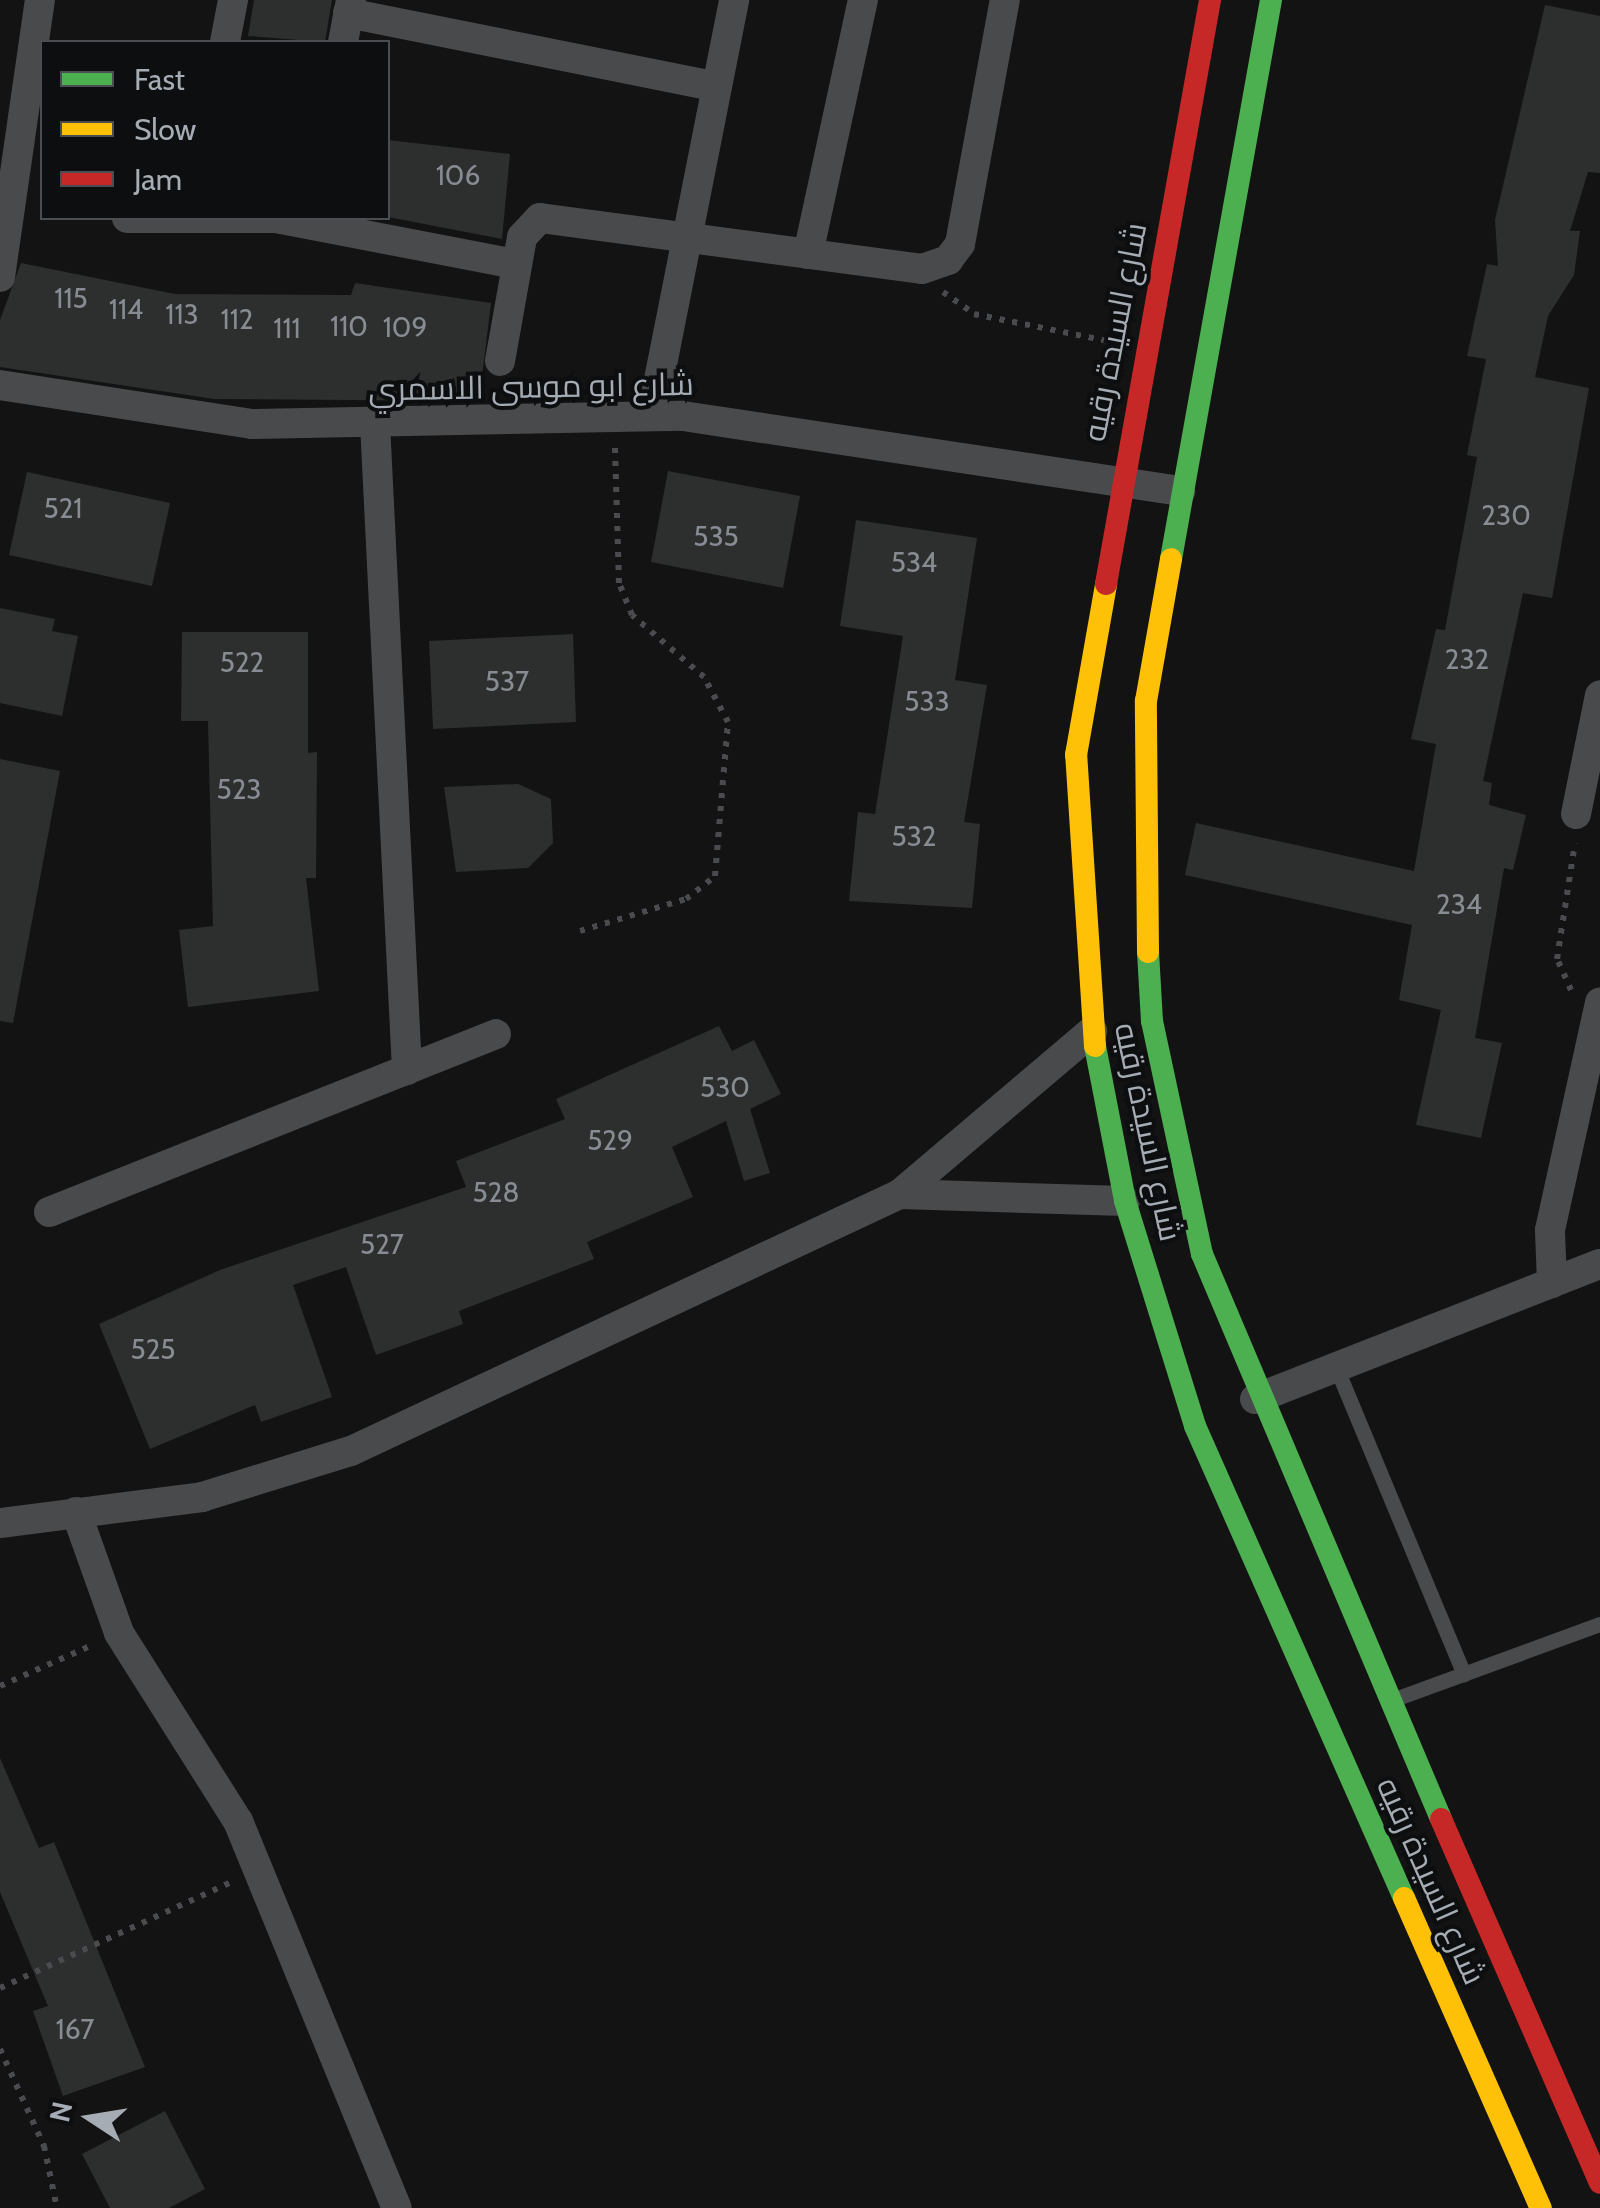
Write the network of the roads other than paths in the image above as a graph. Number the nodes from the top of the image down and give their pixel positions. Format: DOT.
graph roads {
  1 [pos="40,0"];
  2 [pos="233,0"];
  3 [pos="734,0"];
  4 [pos="862,0"];
  5 [pos="1210,0"];
  6 [pos="1271,0"];
  7 [pos="1002,1"];
  8 [pos="347,19"];
  9 [pos="225,40"];
  10 [pos="717,87"];
  11 [pos="17,211"];
  12 [pos="190,220"];
  13 [pos="310,220"];
  14 [pos="686,239"];
  15 [pos="808,254"];
  16 [pos="516,264"];
  17 [pos="0,277"];
  18 [pos="500,362"];
  19 [pos="0,385"];
  20 [pos="652,415"];
  21 [pos="375,423"];
  22 [pos="1120,481"];
  23 [pos="1180,490"];
  24 [pos="1600,695"];
  25 [pos="1576,814"];
  26 [pos="1597,1006"];
  27 [pos="1092,1031"];
  28 [pos="496,1034"];
  29 [pos="407,1070"];
  30 [pos="900,1194"];
  31 [pos="1124,1201"];
  32 [pos="50,1212"];
  33 [pos="1600,1264"];
  34 [pos="1552,1282"];
  35 [pos="1220,1352"];
  36 [pos="1336,1368"];
  37 [pos="1175,1369"];
  38 [pos="1255,1399"];
  39 [pos="76,1512"];
  40 [pos="0,1523"];
  41 [pos="1600,1624"];
  42 [pos="1464,1674"];
  43 [pos="1388,1702"];
  44 [pos="1434,1804"];
  45 [pos="1374,1833"];
  46 [pos="1600,2183"];
  47 [pos="1536,2205"];
  48 [pos="397,2208"];
  1 -- 11 [label="street"];
  2 -- 9 [label="street"];
  3 -- 10 [label="street"];
  4 -- 15 [label="street"];
  5 -- 22 [label="street, شارع السيدة رقيه"];
  6 -- 23 [label="street, شارع السيدة رقيه"];
  7 -- 15 [label="street"];
  8 -- 10 [label="street"];
  10 -- 14 [label="street"];
  11 -- 17 [label="street"];
  12 -- 13 [label="street"];
  13 -- 16 [label="street"];
  14 -- 15 [label="street"];
  14 -- 16 [label="street"];
  14 -- 20 [label="street"];
  16 -- 18 [label="street"];
  19 -- 21 [label="street, شارع ابو موسى الاسمري"];
  20 -- 21 [label="street, شارع ابو موسى الاسمري"];
  20 -- 22 [label="street, شارع ابو موسى الاسمري"];
  21 -- 29 [label="street"];
  22 -- 23 [label="street, شارع ابو موسى الاسمري"];
  22 -- 27 [label="street, شارع السيدة رقيه"];
  23 -- 35 [label="street, شارع السيدة رقيه"];
  24 -- 25 [label="street"];
  26 -- 34 [label="street"];
  27 -- 30 [label="street"];
  27 -- 31 [label="street, شارع السيدة رقيه"];
  28 -- 29 [label="street"];
  29 -- 32 [label="street"];
  30 -- 31 [label="street"];
  30 -- 39 [label="street"];
  31 -- 37 [label="street, شارع السيدة رقيه"];
  33 -- 34 [label="street"];
  34 -- 36 [label="street"];
  35 -- 37 [label="street"];
  35 -- 38 [label="street, شارع السيدة رقيه"];
  36 -- 38 [label="street"];
  36 -- 42 [label="lane"];
  37 -- 45 [label="street, شارع السيدة رقيه"];
  38 -- 43 [label="street, شارع السيدة رقيه"];
  39 -- 40 [label="street"];
  39 -- 48 [label="street"];
  41 -- 42 [label="lane"];
  42 -- 43 [label="lane"];
  43 -- 44 [label="street, شارع السيدة رقيه"];
  44 -- 45 [label="street"];
  44 -- 46 [label="street, شارع السيدة رقيه"];
  45 -- 47 [label="street, شارع السيدة رقيه"];
}
